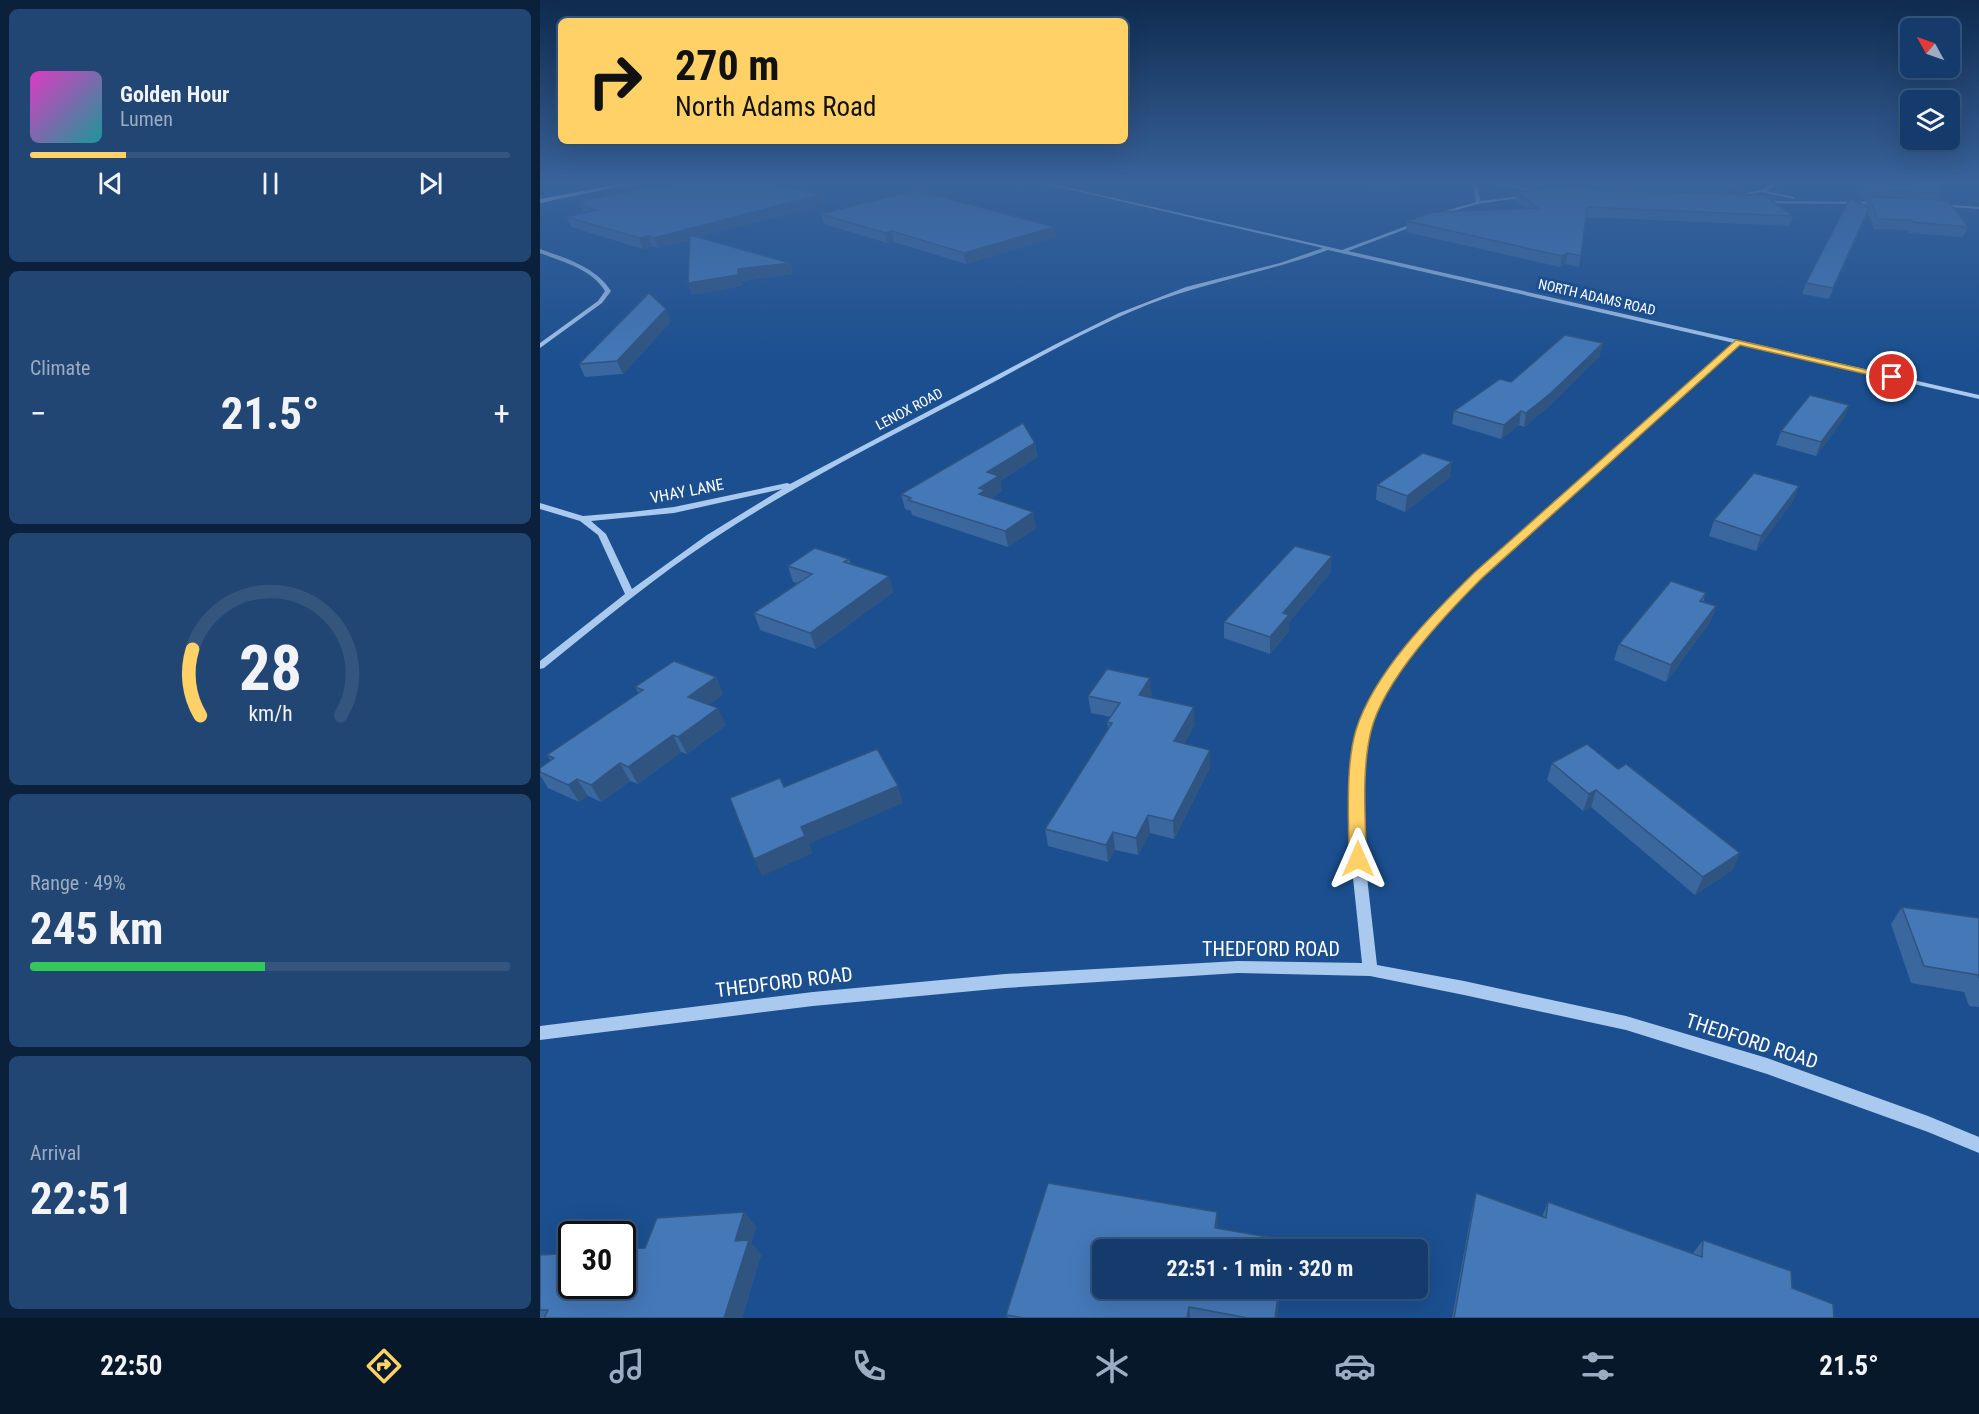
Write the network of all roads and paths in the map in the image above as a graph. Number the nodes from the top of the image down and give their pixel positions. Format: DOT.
graph roads {
  1 [pos="1304,243"];
  2 [pos="1365,243"];
  3 [pos="1328,248"];
  4 [pos="540,251"];
  5 [pos="1343,251"];
  6 [pos="1739,342"];
  7 [pos="540,346"];
  8 [pos="1979,397"];
  9 [pos="796,483"];
  10 [pos="540,506"];
  11 [pos="583,519"];
  12 [pos="630,595"];
  13 [pos="540,666"];
  14 [pos="1370,970"];
  15 [pos="540,1033"];
  16 [pos="1979,1145"];
  1 -- 3 [label="street, NORTH ADAMS ROAD"];
  2 -- 5 [label="street"];
  3 -- 5 [label="street, NORTH ADAMS ROAD"];
  3 -- 9 [label="street, LENOX ROAD"];
  4 -- 7 [label="street"];
  5 -- 6 [label="street, NORTH ADAMS ROAD"];
  6 -- 8 [label="street, NORTH ADAMS ROAD"];
  6 -- 14 [label="street"];
  9 -- 11 [label="street, VHAY LANE"];
  9 -- 12 [label="street, LENOX ROAD"];
  10 -- 11 [label="street, VHAY LANE"];
  11 -- 12 [label="street, VHAY LANE"];
  12 -- 13 [label="street, LENOX ROAD"];
  14 -- 15 [label="street, THEDFORD ROAD"];
  14 -- 16 [label="street, THEDFORD ROAD"];
}
